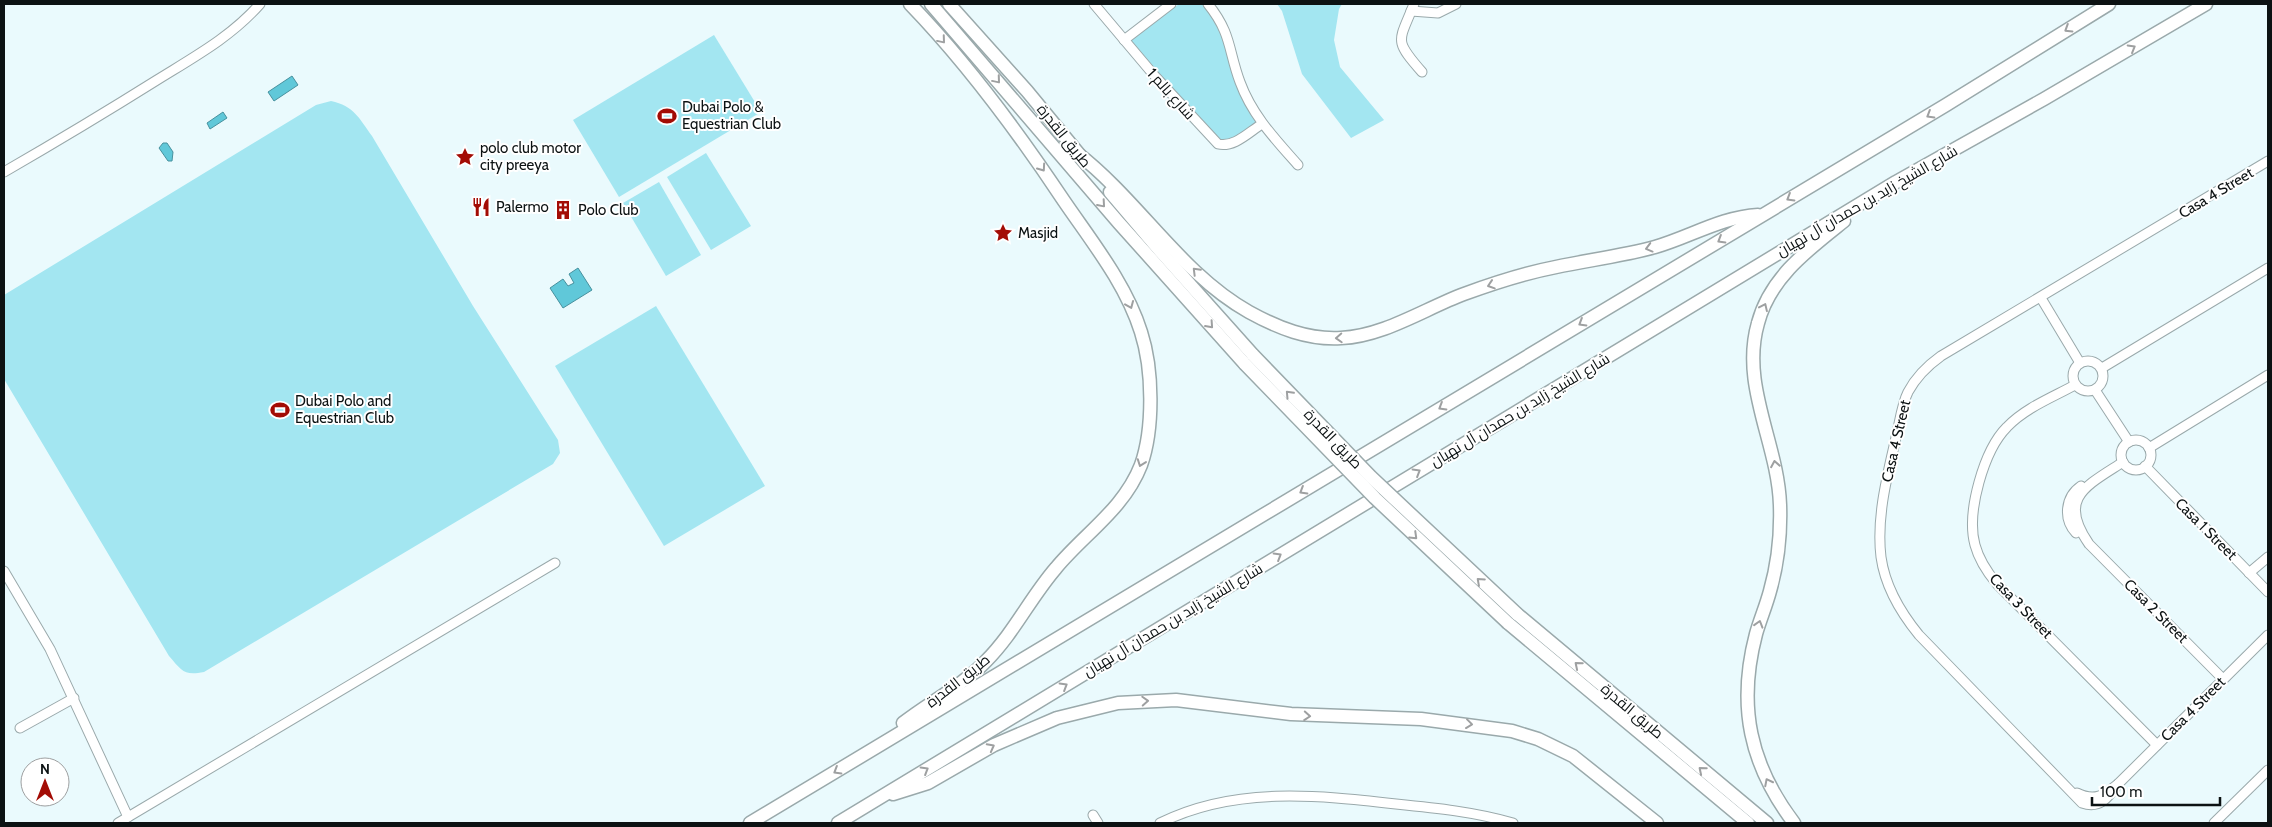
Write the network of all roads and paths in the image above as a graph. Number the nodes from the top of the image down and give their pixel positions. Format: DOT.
graph roads {
  1 [pos="260,4"];
  2 [pos="910,4"];
  3 [pos="931,4"];
  4 [pos="949,4"];
  5 [pos="1094,4"];
  6 [pos="1171,4"];
  7 [pos="1208,4"];
  8 [pos="1456,4"];
  9 [pos="2109,4"];
  10 [pos="2206,4"];
  11 [pos="1413,7"];
  12 [pos="1124,40"];
  13 [pos="1422,72"];
  14 [pos="1262,124"];
  15 [pos="1077,153"];
  16 [pos="2268,161"];
  17 [pos="1298,165"];
  18 [pos="4,172"];
  19 [pos="1896,182"];
  20 [pos="1762,214"];
  21 [pos="2268,268"];
  22 [pos="2041,298"];
  23 [pos="1249,360"];
  24 [pos="2080,363"];
  25 [pos="2102,368"];
  26 [pos="2268,375"];
  27 [pos="2075,384"];
  28 [pos="2095,390"];
  29 [pos="2128,442"];
  30 [pos="2150,448"];
  31 [pos="2123,462"];
  32 [pos="2145,466"];
  33 [pos="2268,557"];
  34 [pos="555,563"];
  35 [pos="4,572"];
  36 [pos="2249,573"];
  37 [pos="2268,592"];
  38 [pos="1512,618"];
  39 [pos="2268,635"];
  40 [pos="2224,679"];
  41 [pos="74,698"];
  42 [pos="20,728"];
  43 [pos="2158,745"];
  44 [pos="879,746"];
  45 [pos="2268,770"];
  46 [pos="883,795"];
  47 [pos="1093,815"];
  48 [pos="128,817"];
  49 [pos="118,823"];
  50 [pos="750,823"];
  51 [pos="838,823"];
  52 [pos="1098,823"];
  53 [pos="1160,823"];
  54 [pos="1513,823"];
  55 [pos="1657,823"];
  56 [pos="1748,823"];
  57 [pos="1767,823"];
  58 [pos="1794,823"];
  59 [pos="2214,823"];
  1 -- 18 [label="street"];
  2 -- 44 [label="main road, طريق القدرة, one-way"];
  3 -- 23 [label="main road, طريق القدرة, one-way"];
  4 -- 15 [label="main road, طريق القدرة"];
  5 -- 12 [label="street, شارع بالم 1"];
  6 -- 12 [label="street"];
  7 -- 14 [label="street"];
  8 -- 11 [label="street"];
  9 -- 20 [label="main road, one-way"];
  19 -- 10 [label="main road, شارع الشيخ زايد بن حمدان آل نهيان, one-way"];
  11 -- 13 [label="street"];
  12 -- 14 [label="street, شارع بالم 1"];
  14 -- 17 [label="street"];
  20 -- 15 [label="main road, one-way"];
  15 -- 23 [label="main road, طريق القدرة"];
  16 -- 22 [label="street, Casa 4 Street"];
  46 -- 19 [label="main road, شارع الشيخ زايد بن حمدان آل نهيان, one-way"];
  58 -- 19 [label="main road, one-way"];
  20 -- 44 [label="main road, one-way"];
  21 -- 25 [label="street"];
  22 -- 24 [label="street"];
  22 -- 43 [label="street, Casa 4 Street"];
  23 -- 38 [label="main road, طريق القدرة, bridge"];
  24 -- 25 [label="street"];
  24 -- 27 [label="street"];
  25 -- 28 [label="street"];
  26 -- 30 [label="street"];
  27 -- 28 [label="street"];
  27 -- 43 [label="street, Casa 3 Street"];
  28 -- 29 [label="street"];
  29 -- 30 [label="street"];
  29 -- 31 [label="street"];
  30 -- 32 [label="street"];
  31 -- 32 [label="street"];
  31 -- 40 [label="street, Casa 2 Street"];
  32 -- 36 [label="street, Casa 1 Street"];
  33 -- 36 [label="street"];
  34 -- 48 [label="street"];
  35 -- 41 [label="street"];
  36 -- 37 [label="street, Casa 1 Street"];
  38 -- 56 [label="main road, طريق القدرة"];
  57 -- 38 [label="main road, طريق القدرة, one-way"];
  39 -- 40 [label="street, Casa 4 Street"];
  40 -- 43 [label="street, Casa 4 Street"];
  41 -- 42 [label="street"];
  41 -- 48 [label="street"];
  44 -- 50 [label="main road, one-way"];
  45 -- 59 [label="street"];
  46 -- 51 [label="main road, شارع الشيخ زايد بن حمدان آل نهيان"];
  46 -- 55 [label="main road, one-way"];
  47 -- 52 [label="street"];
  48 -- 49 [label="street"];
  53 -- 54 [label="street"];
}
